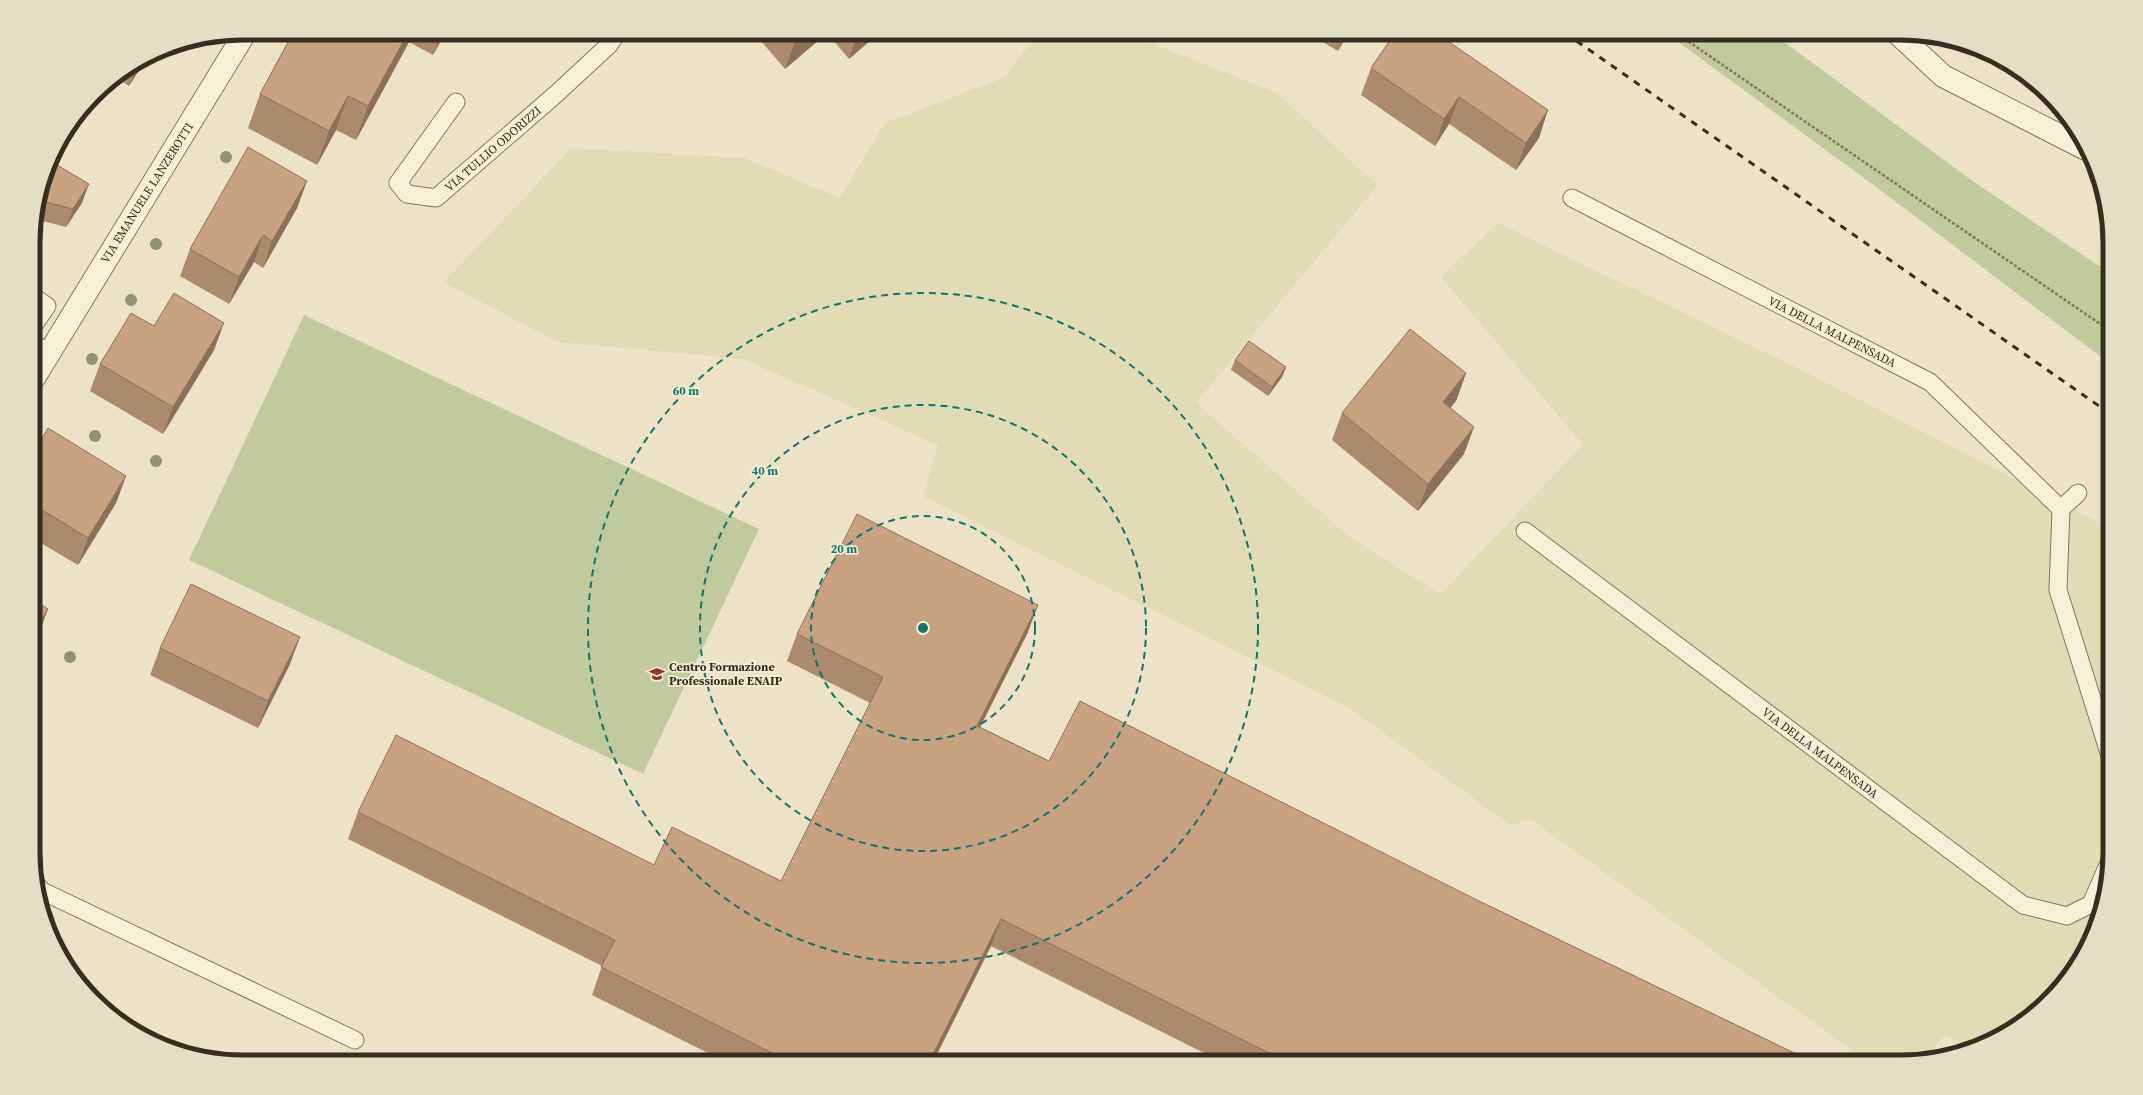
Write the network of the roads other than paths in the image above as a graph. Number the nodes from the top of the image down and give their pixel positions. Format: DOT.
graph roads {
  1 [pos="240,40"];
  2 [pos="612,40"];
  3 [pos="1904,40"];
  4 [pos="456,102"];
  5 [pos="2077,145"];
  6 [pos="1572,198"];
  7 [pos="40,302"];
  8 [pos="40,316"];
  9 [pos="41,349"];
  10 [pos="2078,493"];
  11 [pos="2061,509"];
  12 [pos="1525,531"];
  13 [pos="2103,734"];
  14 [pos="2101,881"];
  15 [pos="44,893"];
  16 [pos="355,1040"];
  1 -- 9 [label="street, VIA EMANUELE LANZEROTTI"];
  2 -- 4 [label="lane, VIA TULLIO ODORIZZI"];
  3 -- 5 [label="street"];
  6 -- 11 [label="lane, VIA DELLA MALPENSADA"];
  7 -- 8 [label="lane"];
  10 -- 11 [label="lane"];
  11 -- 13 [label="lane"];
  12 -- 14 [label="lane, VIA DELLA MALPENSADA"];
  15 -- 16 [label="lane"];
}
